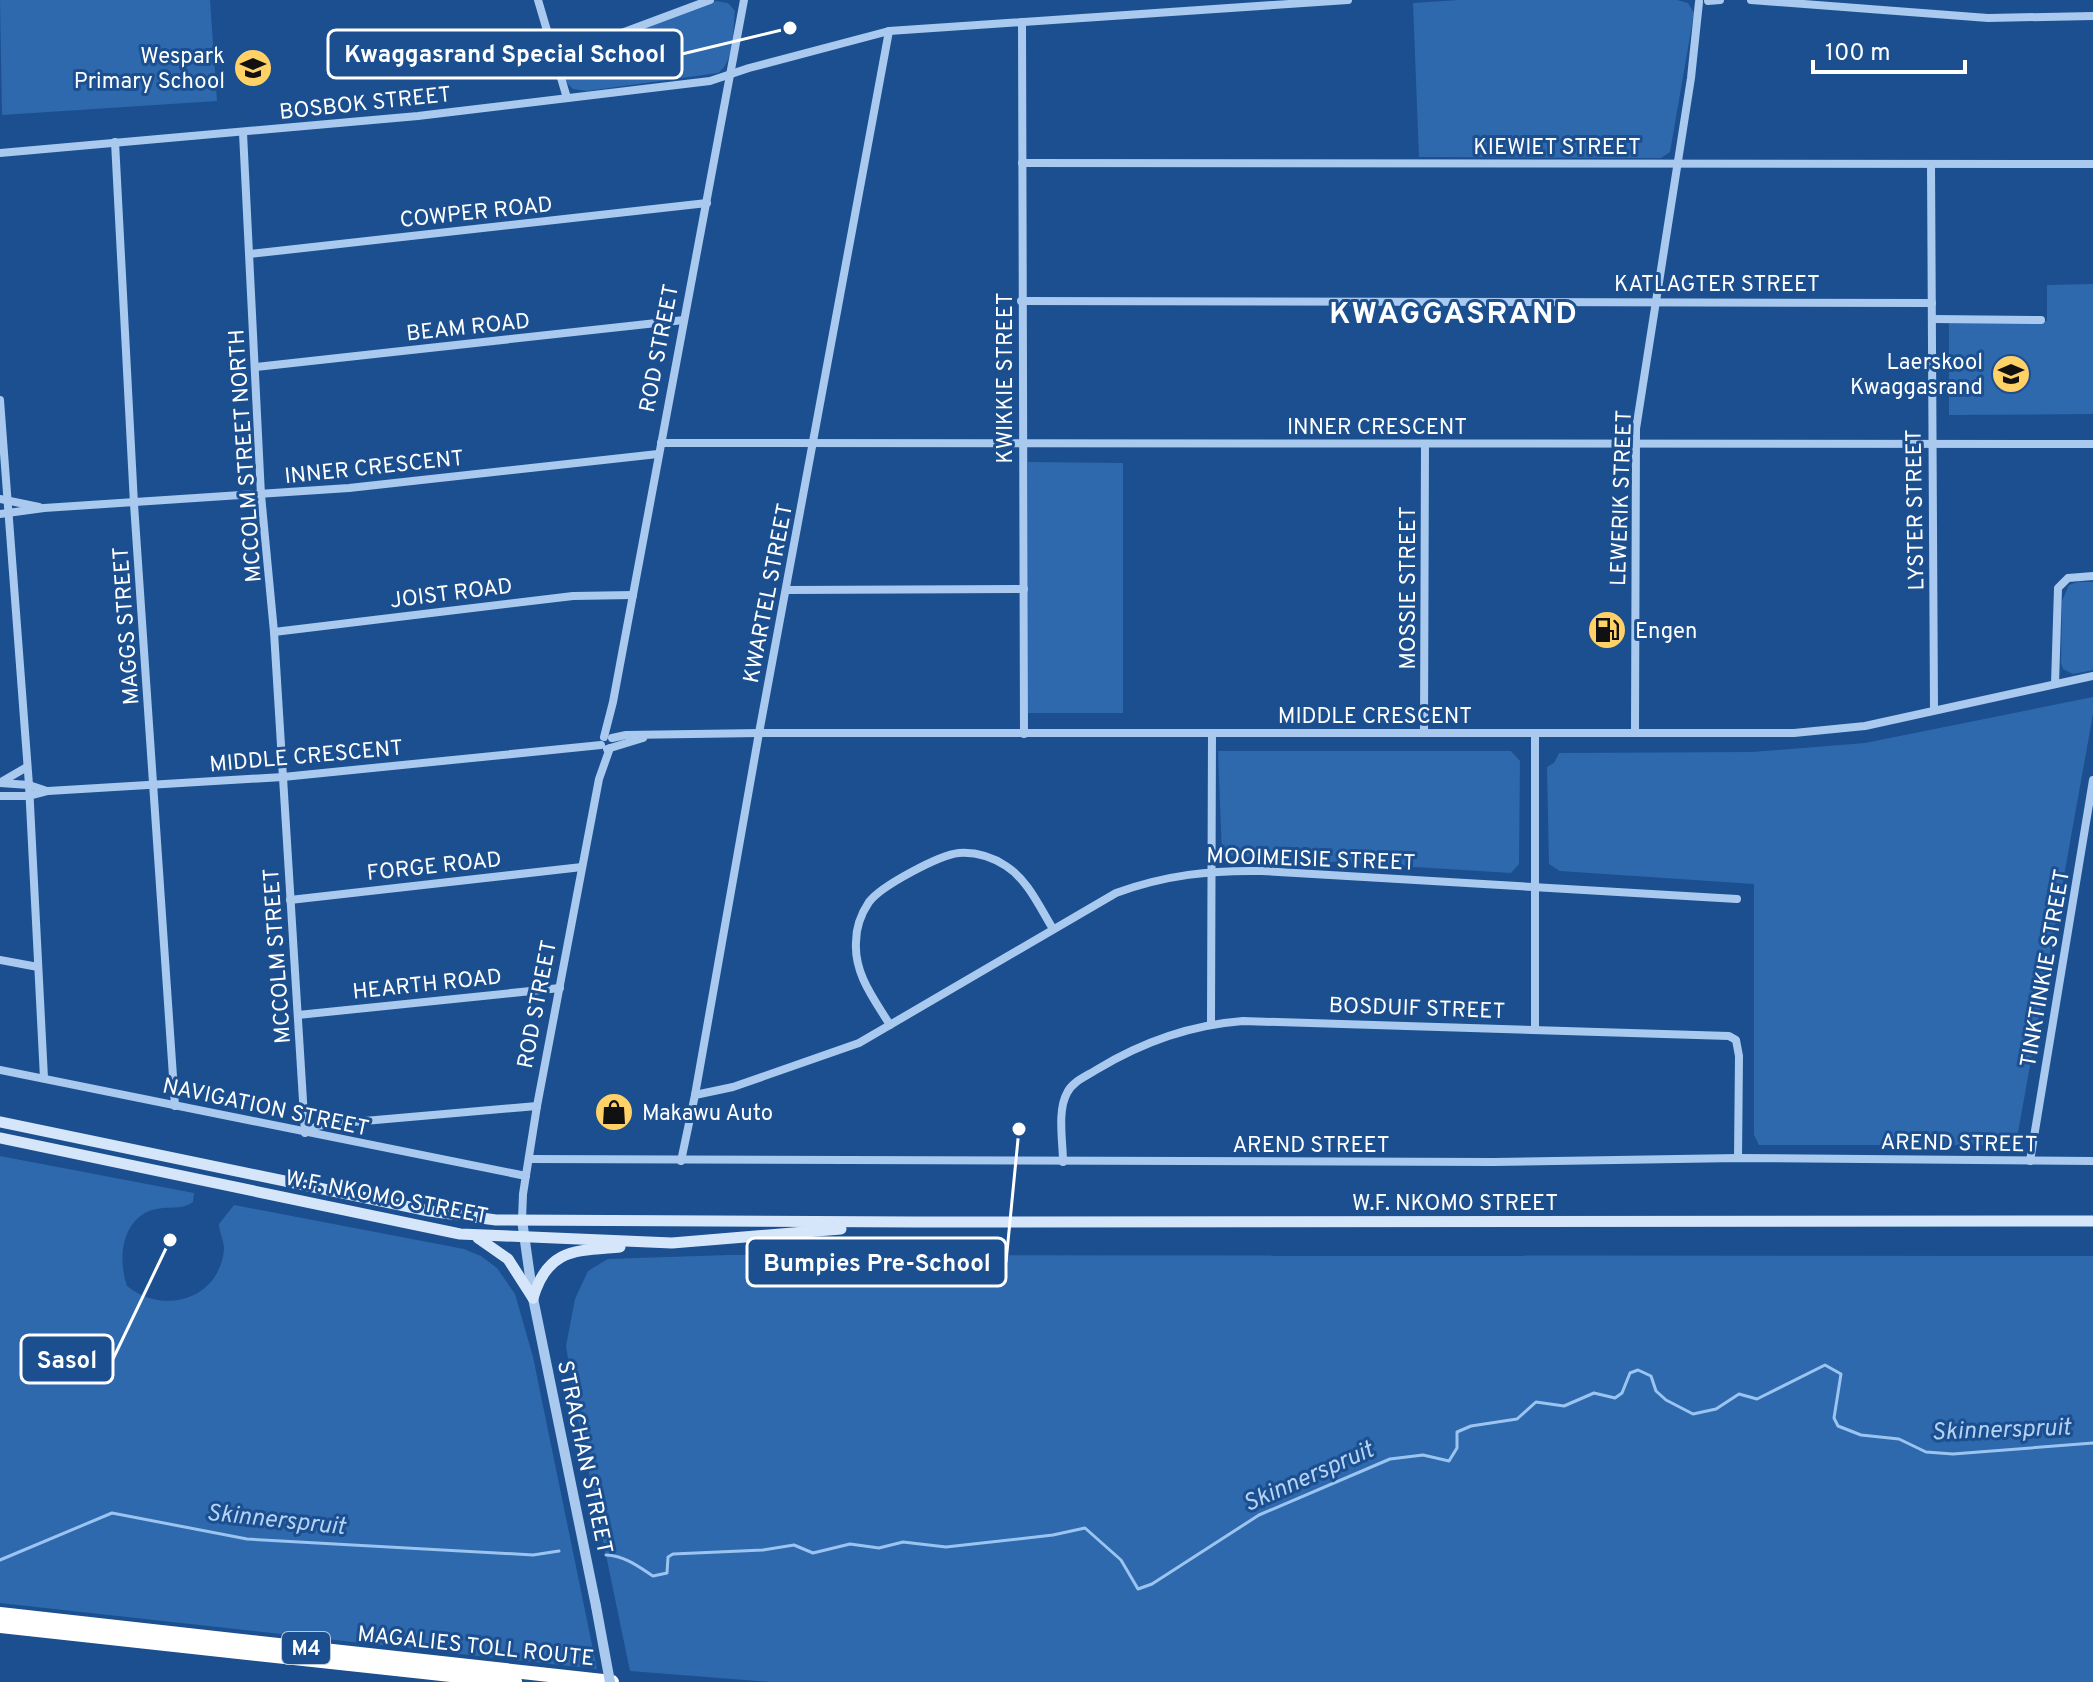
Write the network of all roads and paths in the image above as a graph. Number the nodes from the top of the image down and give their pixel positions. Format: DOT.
graph roads {
  1 [pos="538,0"];
  2 [pos="710,0"];
  3 [pos="744,0"];
  4 [pos="1348,0"];
  5 [pos="1720,0"];
  6 [pos="1751,0"];
  7 [pos="1704,1"];
  8 [pos="2093,16"];
  9 [pos="1022,22"];
  10 [pos="889,31"];
  11 [pos="557,57"];
  12 [pos="730,74"];
  13 [pos="567,98"];
  14 [pos="243,133"];
  15 [pos="115,142"];
  16 [pos="0,153"];
  17 [pos="1022,163"];
  18 [pos="1678,163"];
  19 [pos="1931,164"];
  20 [pos="2093,164"];
  21 [pos="707,203"];
  22 [pos="250,254"];
  23 [pos="1656,300"];
  24 [pos="1021,301"];
  25 [pos="1932,303"];
  26 [pos="1932,319"];
  27 [pos="684,320"];
  28 [pos="2041,320"];
  29 [pos="256,367"];
  30 [pos="0,400"];
  31 [pos="661,443"];
  32 [pos="813,443"];
  33 [pos="1022,443"];
  34 [pos="1425,444"];
  35 [pos="1635,444"];
  36 [pos="1931,444"];
  37 [pos="2093,444"];
  38 [pos="658,454"];
  39 [pos="261,495"];
  40 [pos="4,499"];
  41 [pos="134,504"];
  42 [pos="44,508"];
  43 [pos="5,513"];
  44 [pos="2093,576"];
  45 [pos="1024,589"];
  46 [pos="787,590"];
  47 [pos="633,595"];
  48 [pos="274,632"];
  49 [pos="2093,676"];
  50 [pos="2055,684"];
  51 [pos="1934,710"];
  52 [pos="1424,732"];
  53 [pos="759,733"];
  54 [pos="1212,733"];
  55 [pos="1535,733"];
  56 [pos="1635,733"];
  57 [pos="1024,734"];
  58 [pos="607,742"];
  59 [pos="27,767"];
  60 [pos="283,777"];
  61 [pos="2093,780"];
  62 [pos="0,783"];
  63 [pos="29,785"];
  64 [pos="155,786"];
  65 [pos="48,791"];
  66 [pos="0,796"];
  67 [pos="29,796"];
  68 [pos="582,867"];
  69 [pos="1213,870"];
  70 [pos="1534,885"];
  71 [pos="1737,899"];
  72 [pos="290,900"];
  73 [pos="1053,929"];
  74 [pos="0,960"];
  75 [pos="38,967"];
  76 [pos="560,988"];
  77 [pos="298,1015"];
  78 [pos="1211,1023"];
  79 [pos="890,1025"];
  80 [pos="1535,1029"];
  81 [pos="0,1070"];
  82 [pos="44,1078"];
  83 [pos="695,1095"];
  84 [pos="175,1106"];
  85 [pos="537,1106"];
  86 [pos="0,1122"];
  87 [pos="305,1133"];
  88 [pos="0,1138"];
  89 [pos="1738,1158"];
  90 [pos="529,1159"];
  91 [pos="681,1161"];
  92 [pos="2030,1161"];
  93 [pos="2093,1161"];
  94 [pos="1063,1162"];
  95 [pos="526,1176"];
  96 [pos="522,1220"];
  97 [pos="916,1222"];
  98 [pos="2093,1224"];
  99 [pos="471,1235"];
  100 [pos="525,1239"];
  101 [pos="672,1243"];
  102 [pos="533,1298"];
  103 [pos="0,1614"];
  104 [pos="0,1626"];
  105 [pos="515,1682"];
  106 [pos="611,1682"];
  1 -- 11 [label="street"];
  2 -- 11 [label="street"];
  3 -- 12 [label="street, ROD STREET"];
  4 -- 9 [label="street, BOSBOK STREET"];
  5 -- 7 [label="street"];
  6 -- 8 [label="street"];
  7 -- 18 [label="street, LEWERIK STREET"];
  9 -- 10 [label="street, BOSBOK STREET"];
  9 -- 17 [label="street, KWIKKIE STREET"];
  10 -- 12 [label="street, BOSBOK STREET"];
  10 -- 32 [label="street, KWARTEL STREET"];
  11 -- 13 [label="street"];
  12 -- 13 [label="street, BOSBOK STREET"];
  12 -- 21 [label="street, ROD STREET"];
  13 -- 14 [label="street, BOSBOK STREET"];
  14 -- 15 [label="street, BOSBOK STREET"];
  14 -- 22 [label="street, MCCOLM STREET NORTH"];
  15 -- 16 [label="street, BOSBOK STREET"];
  15 -- 41 [label="street, MAGGS STREET"];
  17 -- 18 [label="street, KIEWIET STREET"];
  17 -- 24 [label="street, KWIKKIE STREET"];
  18 -- 19 [label="street, KIEWIET STREET"];
  18 -- 23 [label="street, LEWERIK STREET"];
  19 -- 20 [label="street, KIEWIET STREET"];
  19 -- 25 [label="street, LYSTER STREET"];
  21 -- 22 [label="street, COWPER ROAD"];
  21 -- 27 [label="street, ROD STREET"];
  22 -- 29 [label="street, MCCOLM STREET NORTH"];
  23 -- 24 [label="street, KATLAGTER STREET"];
  23 -- 25 [label="street, KATLAGTER STREET"];
  23 -- 35 [label="street, LEWERIK STREET"];
  24 -- 33 [label="street, KWIKKIE STREET"];
  25 -- 26 [label="street, LYSTER STREET"];
  26 -- 28 [label="street"];
  26 -- 36 [label="street, LYSTER STREET"];
  27 -- 29 [label="street, BEAM ROAD"];
  27 -- 31 [label="street, ROD STREET"];
  29 -- 39 [label="street, MCCOLM STREET NORTH"];
  30 -- 40 [label="street"];
  31 -- 32 [label="street, INNER CRESCENT"];
  31 -- 38 [label="street, ROD STREET"];
  32 -- 33 [label="street, INNER CRESCENT"];
  32 -- 46 [label="street, KWARTEL STREET"];
  33 -- 34 [label="street, INNER CRESCENT"];
  33 -- 45 [label="street, KWIKKIE STREET"];
  34 -- 35 [label="street, INNER CRESCENT"];
  34 -- 52 [label="street, MOSSIE STREET"];
  35 -- 36 [label="street, INNER CRESCENT"];
  35 -- 56 [label="street, LEWERIK STREET"];
  36 -- 37 [label="street, INNER CRESCENT"];
  36 -- 51 [label="street, LYSTER STREET"];
  38 -- 39 [label="street, INNER CRESCENT"];
  38 -- 47 [label="street, ROD STREET"];
  39 -- 41 [label="street, INNER CRESCENT"];
  39 -- 48 [label="street, MCCOLM STREET NORTH"];
  40 -- 42 [label="street, INNER CRESCENT"];
  40 -- 43 [label="street"];
  41 -- 42 [label="street, INNER CRESCENT"];
  41 -- 64 [label="street, MAGGS STREET"];
  42 -- 43 [label="street, INNER CRESCENT"];
  43 -- 59 [label="street"];
  44 -- 50 [label="street"];
  45 -- 46 [label="street"];
  45 -- 57 [label="street, KWIKKIE STREET"];
  46 -- 53 [label="street, KWARTEL STREET"];
  47 -- 48 [label="street, JOIST ROAD"];
  47 -- 58 [label="street, ROD STREET"];
  48 -- 60 [label="street, MCCOLM STREET NORTH"];
  49 -- 50 [label="street, MIDDLE CRESCENT"];
  50 -- 51 [label="street, MIDDLE CRESCENT"];
  51 -- 56 [label="street, MIDDLE CRESCENT"];
  52 -- 54 [label="street, MIDDLE CRESCENT"];
  52 -- 55 [label="street, MIDDLE CRESCENT"];
  53 -- 57 [label="street, MIDDLE CRESCENT"];
  53 -- 58 [label="street, MIDDLE CRESCENT"];
  53 -- 83 [label="street, KWARTEL STREET"];
  54 -- 57 [label="street, MIDDLE CRESCENT"];
  54 -- 69 [label="street"];
  55 -- 56 [label="street, MIDDLE CRESCENT"];
  55 -- 70 [label="street"];
  58 -- 60 [label="street, MIDDLE CRESCENT"];
  58 -- 68 [label="street, ROD STREET"];
  59 -- 62 [label="street"];
  59 -- 63 [label="street"];
  60 -- 64 [label="street, MIDDLE CRESCENT"];
  60 -- 72 [label="street, MCCOLM STREET"];
  61 -- 92 [label="street, TINKTINKIE STREET"];
  62 -- 63 [label="street, MIDDLE CRESCENT"];
  63 -- 65 [label="street, MIDDLE CRESCENT"];
  63 -- 67 [label="street"];
  64 -- 65 [label="street, MIDDLE CRESCENT"];
  64 -- 84 [label="street, MAGGS STREET"];
  65 -- 67 [label="street, MIDDLE CRESCENT"];
  66 -- 67 [label="street, MIDDLE CRESCENT"];
  67 -- 75 [label="street"];
  68 -- 72 [label="street, FORGE ROAD"];
  68 -- 76 [label="street, ROD STREET"];
  69 -- 70 [label="street, MOOIMEISIE STREET"];
  69 -- 73 [label="street, MOOIMEISIE STREET"];
  69 -- 78 [label="street"];
  70 -- 71 [label="street, MOOIMEISIE STREET"];
  70 -- 80 [label="street"];
  72 -- 77 [label="street, MCCOLM STREET"];
  73 -- 79 [label="street, MOOIMEISIE STREET"];
  73 -- 79 [label="street"];
  74 -- 75 [label="street"];
  75 -- 82 [label="street"];
  76 -- 77 [label="street, HEARTH ROAD"];
  76 -- 85 [label="street, ROD STREET"];
  77 -- 87 [label="street, MCCOLM STREET"];
  78 -- 80 [label="street, BOSDUIF STREET"];
  78 -- 94 [label="street, BOSDUIF STREET"];
  79 -- 83 [label="street, MOOIMEISIE STREET"];
  80 -- 89 [label="street, BOSDUIF STREET"];
  81 -- 82 [label="street, NAVIGATION STREET"];
  82 -- 84 [label="street, NAVIGATION STREET"];
  83 -- 91 [label="street, KWARTEL STREET"];
  84 -- 87 [label="street, NAVIGATION STREET"];
  85 -- 87 [label="street"];
  85 -- 90 [label="street, ROD STREET"];
  86 -- 96 [label="main road, W.F. NKOMO STREET"];
  87 -- 95 [label="street, NAVIGATION STREET"];
  88 -- 99 [label="main road, W.F. NKOMO STREET"];
  89 -- 92 [label="street, AREND STREET"];
  89 -- 94 [label="street, AREND STREET"];
  90 -- 91 [label="street, AREND STREET"];
  90 -- 95 [label="street, ROD STREET"];
  91 -- 94 [label="street, AREND STREET"];
  92 -- 93 [label="street, AREND STREET"];
  95 -- 96 [label="street, ROD STREET"];
  96 -- 97 [label="main road, W.F. NKOMO STREET"];
  96 -- 100 [label="street, ROD STREET"];
  97 -- 98 [label="main road, W.F. NKOMO STREET"];
  97 -- 101 [label="main road, W.F. NKOMO STREET"];
  99 -- 100 [label="main road, W.F. NKOMO STREET"];
  99 -- 102 [label="main road"];
  100 -- 101 [label="main road, W.F. NKOMO STREET"];
  100 -- 102 [label="street, STRACHAN STREET"];
  101 -- 102 [label="main road"];
  102 -- 106 [label="street, STRACHAN STREET, bridge"];
  103 -- 106 [label="highway, MAGALIES TOLL ROUTE / M4"];
  104 -- 105 [label="highway, MAGALIES TOLL ROUTE / M4"];
}
